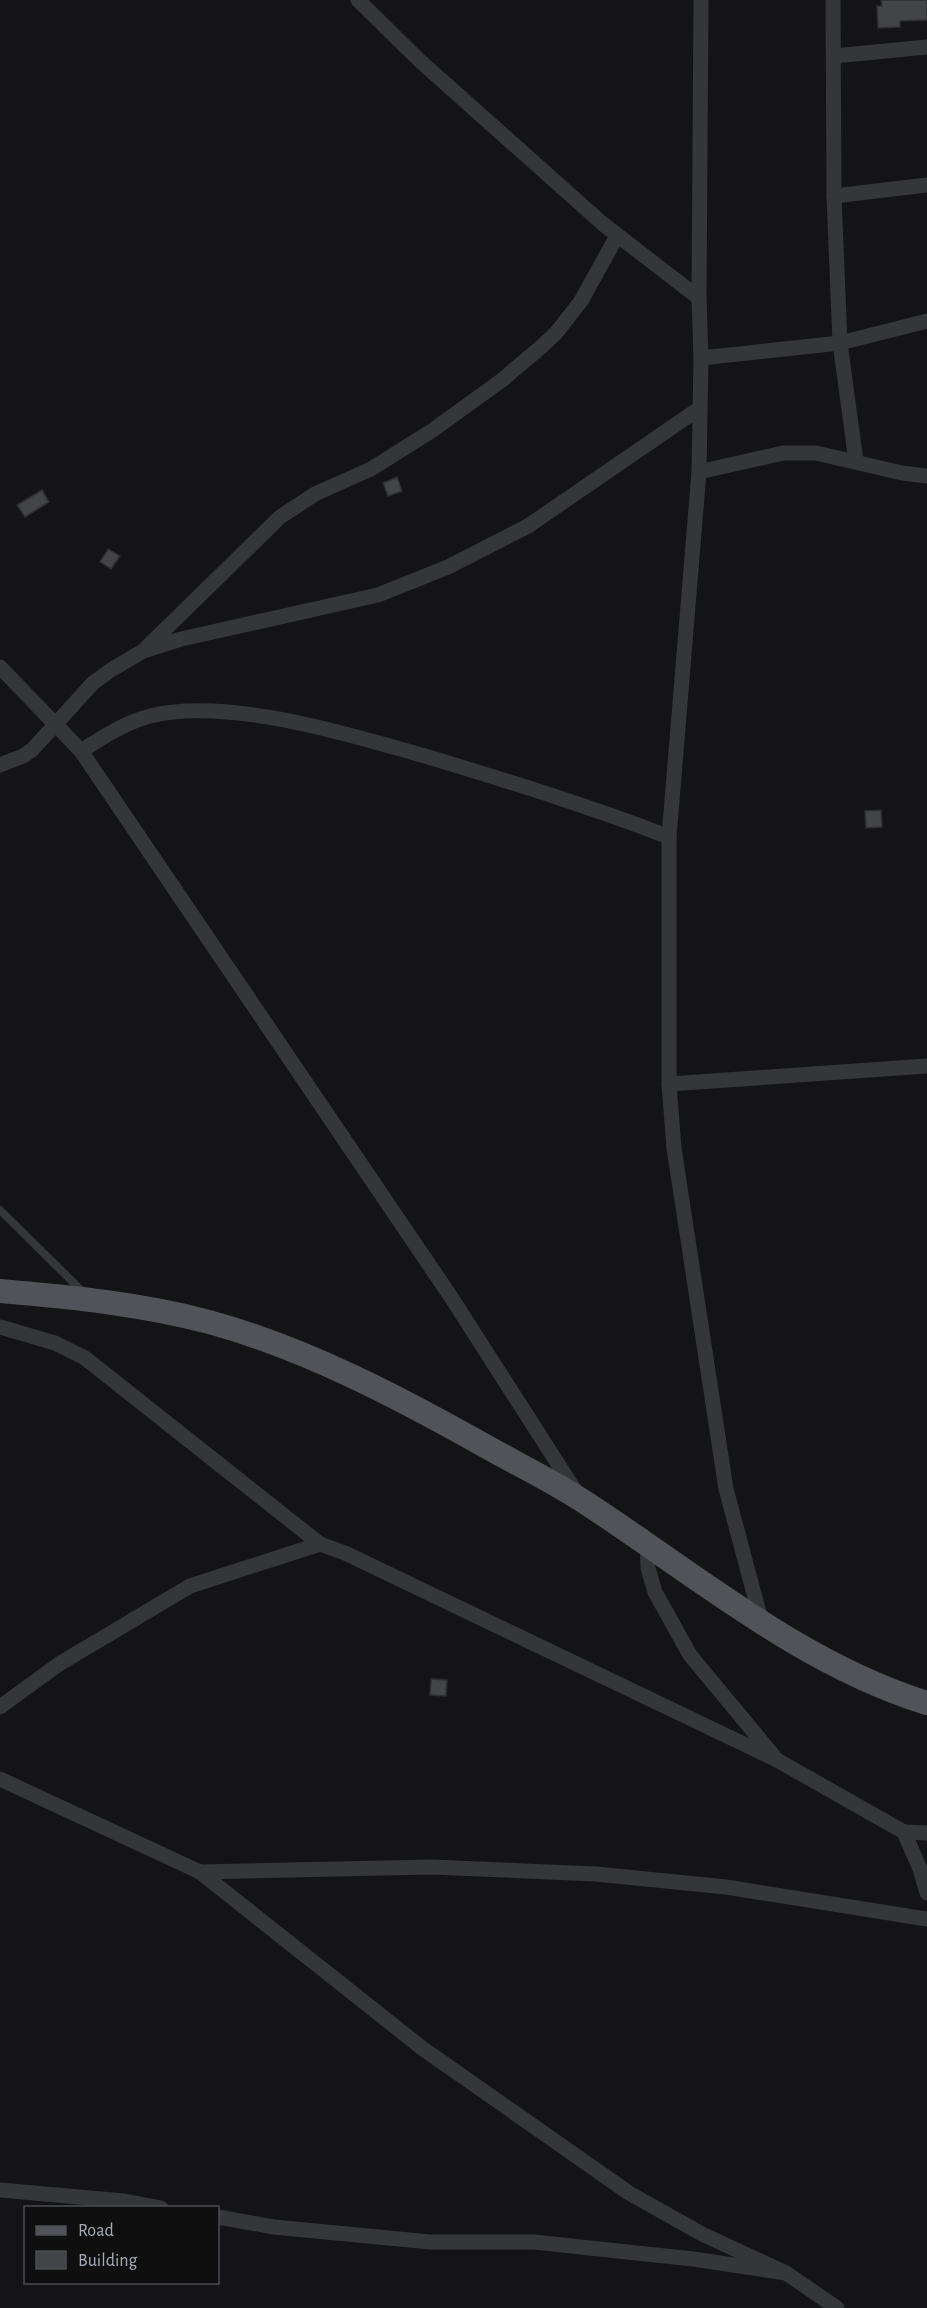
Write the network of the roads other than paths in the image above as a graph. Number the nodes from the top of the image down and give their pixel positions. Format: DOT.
graph roads {
  1 [pos="358,0"];
  2 [pos="701,0"];
  3 [pos="833,0"];
  4 [pos="927,47"];
  5 [pos="834,56"];
  6 [pos="927,185"];
  7 [pos="834,196"];
  8 [pos="617,236"];
  9 [pos="699,298"];
  10 [pos="927,321"];
  11 [pos="840,343"];
  12 [pos="701,358"];
  13 [pos="700,408"];
  14 [pos="856,461"];
  15 [pos="699,472"];
  16 [pos="927,476"];
  17 [pos="143,651"];
  18 [pos="0,667"];
  19 [pos="55,724"];
  20 [pos="81,751"];
  21 [pos="0,765"];
  22 [pos="669,837"];
  23 [pos="927,1066"];
  24 [pos="669,1084"];
  25 [pos="0,1210"];
  26 [pos="0,1291"];
  27 [pos="92,1302"];
  28 [pos="0,1327"];
  29 [pos="580,1499"];
  30 [pos="646,1542"];
  31 [pos="320,1544"];
  32 [pos="761,1620"];
  33 [pos="927,1703"];
  34 [pos="0,1707"];
  35 [pos="777,1760"];
  36 [pos="0,1779"];
  37 [pos="904,1832"];
  38 [pos="927,1833"];
  39 [pos="200,1872"];
  40 [pos="927,1893"];
  41 [pos="927,1919"];
  42 [pos="0,2190"];
  43 [pos="150,2206"];
  44 [pos="219,2217"];
  45 [pos="786,2273"];
  46 [pos="837,2308"];
  1 -- 8 [label="street"];
  2 -- 9 [label="street"];
  3 -- 5 [label="street"];
  4 -- 5 [label="street"];
  5 -- 7 [label="street"];
  6 -- 7 [label="street"];
  7 -- 11 [label="street"];
  8 -- 9 [label="street"];
  8 -- 17 [label="street"];
  9 -- 12 [label="street"];
  10 -- 11 [label="street"];
  11 -- 12 [label="street"];
  11 -- 14 [label="street"];
  12 -- 13 [label="street"];
  13 -- 15 [label="street"];
  13 -- 17 [label="street"];
  14 -- 15 [label="street"];
  14 -- 16 [label="street"];
  15 -- 22 [label="street"];
  17 -- 19 [label="street"];
  18 -- 19 [label="street"];
  19 -- 20 [label="street"];
  19 -- 21 [label="street"];
  20 -- 22 [label="street"];
  20 -- 29 [label="street"];
  22 -- 24 [label="street"];
  23 -- 24 [label="street"];
  24 -- 32 [label="street"];
  25 -- 27 [label="lane"];
  26 -- 27 [label="main road"];
  27 -- 29 [label="main road"];
  28 -- 31 [label="street"];
  29 -- 30 [label="main road"];
  30 -- 32 [label="main road"];
  30 -- 35 [label="street"];
  31 -- 34 [label="street"];
  31 -- 35 [label="street"];
  32 -- 33 [label="main road"];
  35 -- 37 [label="street"];
  36 -- 39 [label="street"];
  37 -- 38 [label="street"];
  37 -- 40 [label="street"];
  39 -- 41 [label="street"];
  39 -- 45 [label="street"];
  42 -- 43 [label="street"];
  44 -- 45 [label="street"];
  45 -- 46 [label="street"];
}
